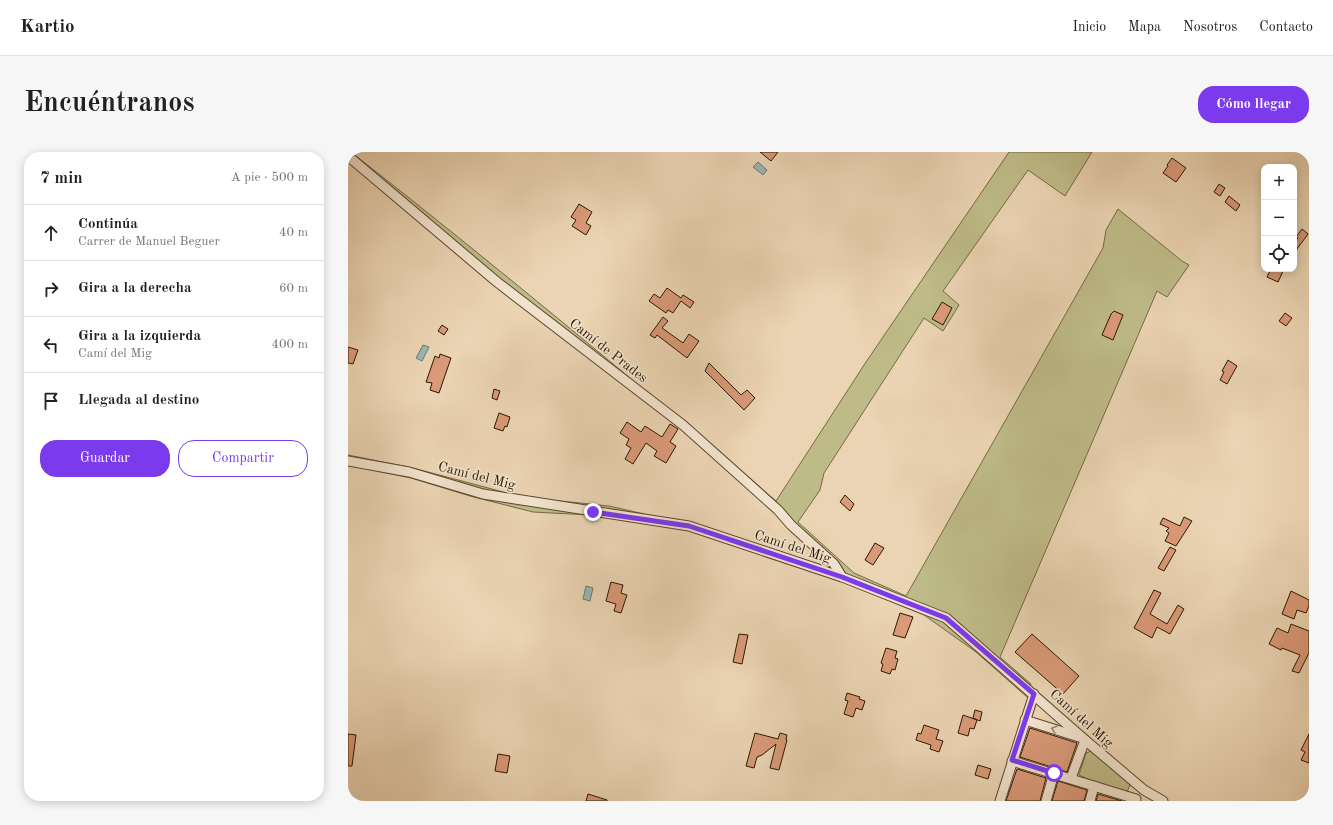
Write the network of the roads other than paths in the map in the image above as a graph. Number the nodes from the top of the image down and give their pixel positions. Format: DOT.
graph roads {
  1 [pos="348,156"];
  2 [pos="348,461"];
  3 [pos="842,577"];
  4 [pos="1034,694"];
  5 [pos="1025,720"];
  6 [pos="1083,739"];
  7 [pos="1012,760"];
  8 [pos="1054,773"];
  9 [pos="1071,778"];
  10 [pos="1094,786"];
  11 [pos="1144,790"];
  12 [pos="1136,800"];
  13 [pos="1000,801"];
  14 [pos="1046,801"];
  15 [pos="1090,801"];
  16 [pos="1163,801"];
  1 -- 3 [label="street, Camí de Prades"];
  2 -- 3 [label="street, Camí del Mig"];
  3 -- 4 [label="street, Camí del Mig"];
  4 -- 5 [label="street"];
  4 -- 6 [label="street, Camí del Mig"];
  6 -- 5 [label="street, one-way"];
  5 -- 7 [label="street"];
  6 -- 9 [label="street"];
  6 -- 11 [label="street, Camí del Mig"];
  7 -- 8 [label="street"];
  7 -- 13 [label="street"];
  8 -- 9 [label="street"];
  8 -- 14 [label="street"];
  9 -- 10 [label="street"];
  10 -- 12 [label="street"];
  10 -- 15 [label="street"];
  11 -- 12 [label="street"];
  11 -- 16 [label="street, Camí del Mig"];
}
